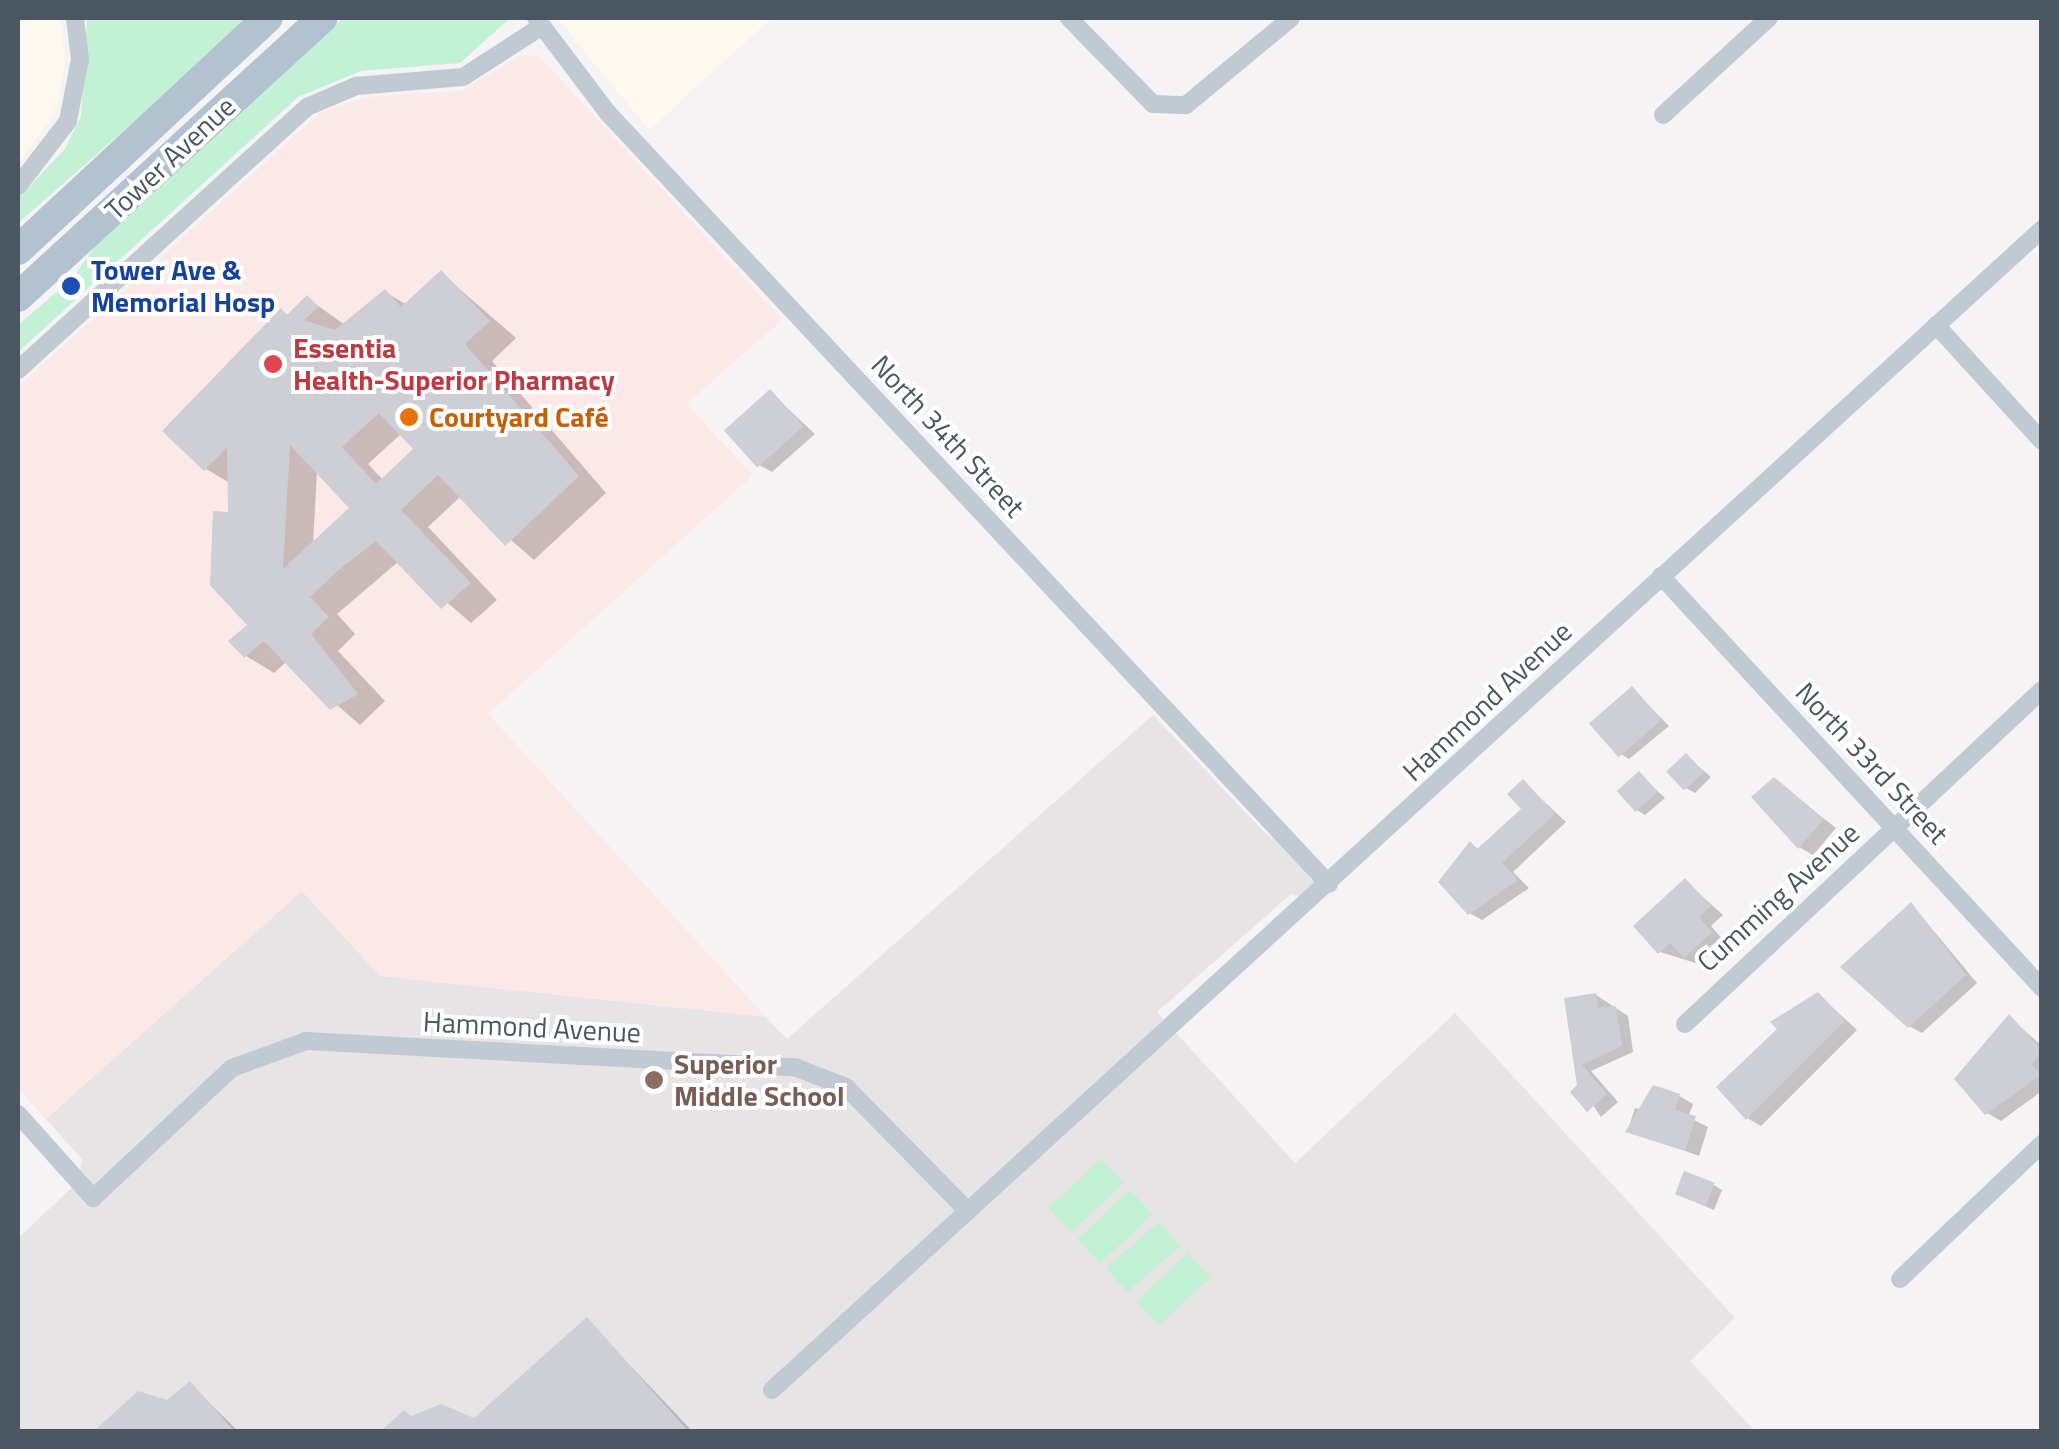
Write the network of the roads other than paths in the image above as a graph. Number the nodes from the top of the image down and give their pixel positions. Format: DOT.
graph roads {
  1 [pos="75,18"];
  2 [pos="268,18"];
  3 [pos="323,18"];
  4 [pos="1069,18"];
  5 [pos="1291,18"];
  6 [pos="1769,18"];
  7 [pos="539,22"];
  8 [pos="1663,115"];
  9 [pos="18,186"];
  10 [pos="2042,229"];
  11 [pos="18,250"];
  12 [pos="18,298"];
  13 [pos="1936,325"];
  14 [pos="18,370"];
  15 [pos="2042,440"];
  16 [pos="1662,576"];
  17 [pos="2042,690"];
  18 [pos="1894,828"];
  19 [pos="1330,884"];
  20 [pos="2042,988"];
  21 [pos="1685,1024"];
  22 [pos="18,1114"];
  23 [pos="2042,1144"];
  24 [pos="968,1211"];
  25 [pos="1900,1279"];
  26 [pos="772,1390"];
  1 -- 9 [label="street"];
  2 -- 11 [label="main road, Tower Avenue"];
  3 -- 12 [label="main road, Tower Avenue"];
  4 -- 5 [label="street"];
  6 -- 8 [label="street"];
  7 -- 14 [label="street"];
  7 -- 19 [label="street, North 34th Street"];
  10 -- 13 [label="street, Hammond Avenue"];
  13 -- 15 [label="street"];
  13 -- 16 [label="street, Hammond Avenue"];
  16 -- 18 [label="street, North 33rd Street"];
  16 -- 19 [label="street, Hammond Avenue"];
  17 -- 18 [label="street, Cumming Avenue"];
  18 -- 20 [label="street, North 33rd Street"];
  18 -- 21 [label="street, Cumming Avenue"];
  19 -- 24 [label="street, Hammond Avenue"];
  22 -- 24 [label="street, Hammond Avenue"];
  23 -- 25 [label="street"];
  24 -- 26 [label="street, Hammond Avenue"];
}
